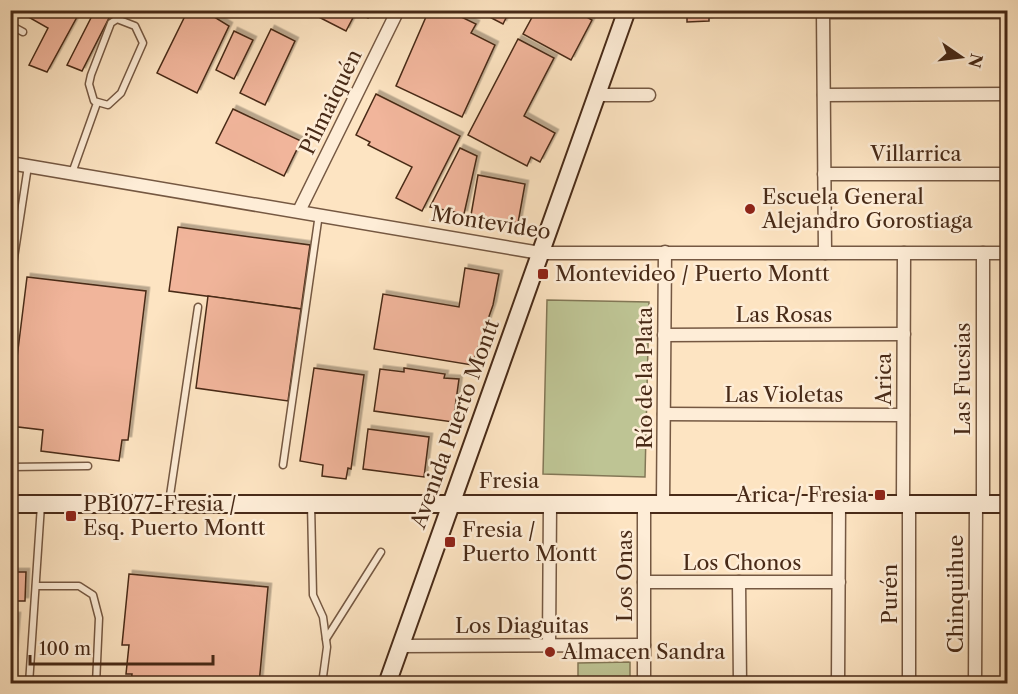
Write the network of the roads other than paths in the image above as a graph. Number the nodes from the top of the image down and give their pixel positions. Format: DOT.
graph roads {
  1 [pos="398,10"];
  2 [pos="627,10"];
  3 [pos="823,11"];
  4 [pos="1008,12"];
  5 [pos="10,25"];
  6 [pos="23,32"];
  7 [pos="824,94"];
  8 [pos="1008,94"];
  9 [pos="597,95"];
  10 [pos="649,95"];
  11 [pos="97,103"];
  12 [pos="10,163"];
  13 [pos="28,166"];
  14 [pos="71,174"];
  15 [pos="824,174"];
  16 [pos="1008,174"];
  17 [pos="299,211"];
  18 [pos="319,214"];
  19 [pos="665,252"];
  20 [pos="540,253"];
  21 [pos="825,253"];
  22 [pos="904,253"];
  23 [pos="983,253"];
  24 [pos="1008,254"];
  25 [pos="10,284"];
  26 [pos="198,307"];
  27 [pos="10,310"];
  28 [pos="10,321"];
  29 [pos="903,334"];
  30 [pos="664,335"];
  31 [pos="664,414"];
  32 [pos="903,415"];
  33 [pos="283,465"];
  34 [pos="88,466"];
  35 [pos="10,467"];
  36 [pos="10,504"];
  37 [pos="41,504"];
  38 [pos="169,504"];
  39 [pos="311,504"];
  40 [pos="450,504"];
  41 [pos="550,504"];
  42 [pos="644,504"];
  43 [pos="663,504"];
  44 [pos="839,504"];
  45 [pos="906,504"];
  46 [pos="979,504"];
  47 [pos="1008,504"];
  48 [pos="381,552"];
  49 [pos="645,582"];
  50 [pos="739,582"];
  51 [pos="839,582"];
  52 [pos="36,586"];
  53 [pos="326,639"];
  54 [pos="549,645"];
  55 [pos="645,645"];
  56 [pos="400,646"];
  57 [pos="28,684"];
  58 [pos="96,684"];
  59 [pos="322,684"];
  60 [pos="387,684"];
  61 [pos="644,684"];
  62 [pos="740,684"];
  63 [pos="838,684"];
  64 [pos="909,684"];
  65 [pos="975,684"];
  1 -- 17 [label="street, Pilmaiquén"];
  2 -- 9 [label="street, Avenida Puerto Montt"];
  3 -- 4 [label="street"];
  3 -- 7 [label="street"];
  5 -- 6 [label="lane"];
  7 -- 8 [label="street"];
  7 -- 15 [label="street"];
  9 -- 10 [label="street"];
  9 -- 20 [label="street, Avenida Puerto Montt"];
  11 -- 11 [label="lane"];
  11 -- 14 [label="lane"];
  12 -- 13 [label="street, Montevideo"];
  13 -- 14 [label="street, Montevideo"];
  13 -- 25 [label="lane"];
  14 -- 17 [label="street, Montevideo"];
  15 -- 16 [label="street, Villarrica"];
  15 -- 21 [label="street"];
  17 -- 18 [label="street, Montevideo"];
  18 -- 20 [label="street, Montevideo"];
  18 -- 33 [label="lane"];
  19 -- 20 [label="street, Montevideo"];
  19 -- 21 [label="street, Montevideo"];
  19 -- 30 [label="street, Río de la Plata"];
  20 -- 40 [label="street, Avenida Puerto Montt"];
  21 -- 22 [label="street, Montevideo"];
  22 -- 23 [label="street, Montevideo"];
  22 -- 29 [label="street, Arica"];
  23 -- 24 [label="street, Montevideo"];
  23 -- 46 [label="street, Las Fucsias"];
  26 -- 38 [label="lane"];
  27 -- 28 [label="lane"];
  29 -- 30 [label="street, Las Rosas"];
  29 -- 32 [label="street, Arica"];
  30 -- 31 [label="street, Río de la Plata"];
  31 -- 32 [label="street, Las Violetas"];
  31 -- 43 [label="street, Río de la Plata"];
  32 -- 45 [label="street, Arica"];
  34 -- 35 [label="lane"];
  36 -- 37 [label="street, Fresia"];
  37 -- 38 [label="street, Fresia"];
  37 -- 52 [label="lane"];
  38 -- 39 [label="street, Fresia"];
  39 -- 40 [label="street, Fresia"];
  39 -- 53 [label="lane"];
  40 -- 41 [label="street, Fresia"];
  40 -- 56 [label="street, Avenida Puerto Montt"];
  41 -- 42 [label="street, Fresia"];
  41 -- 54 [label="street"];
  42 -- 43 [label="street, Fresia"];
  42 -- 49 [label="street, Los Onas"];
  43 -- 44 [label="street, Fresia"];
  44 -- 45 [label="street, Fresia"];
  44 -- 51 [label="street"];
  45 -- 46 [label="street, Fresia"];
  45 -- 64 [label="street, Purén"];
  46 -- 47 [label="street, Fresia"];
  46 -- 65 [label="street, Chinquihue"];
  48 -- 53 [label="lane"];
  49 -- 50 [label="street, Los Chonos"];
  49 -- 55 [label="street, Los Onas"];
  50 -- 51 [label="street, Los Chonos"];
  50 -- 62 [label="street"];
  51 -- 63 [label="street"];
  52 -- 57 [label="lane"];
  52 -- 58 [label="lane"];
  53 -- 59 [label="lane"];
  54 -- 55 [label="street, Los Diaguitas"];
  54 -- 56 [label="street, Los Diaguitas"];
  55 -- 61 [label="street, Los Onas"];
  56 -- 60 [label="street, Avenida Puerto Montt"];
}
